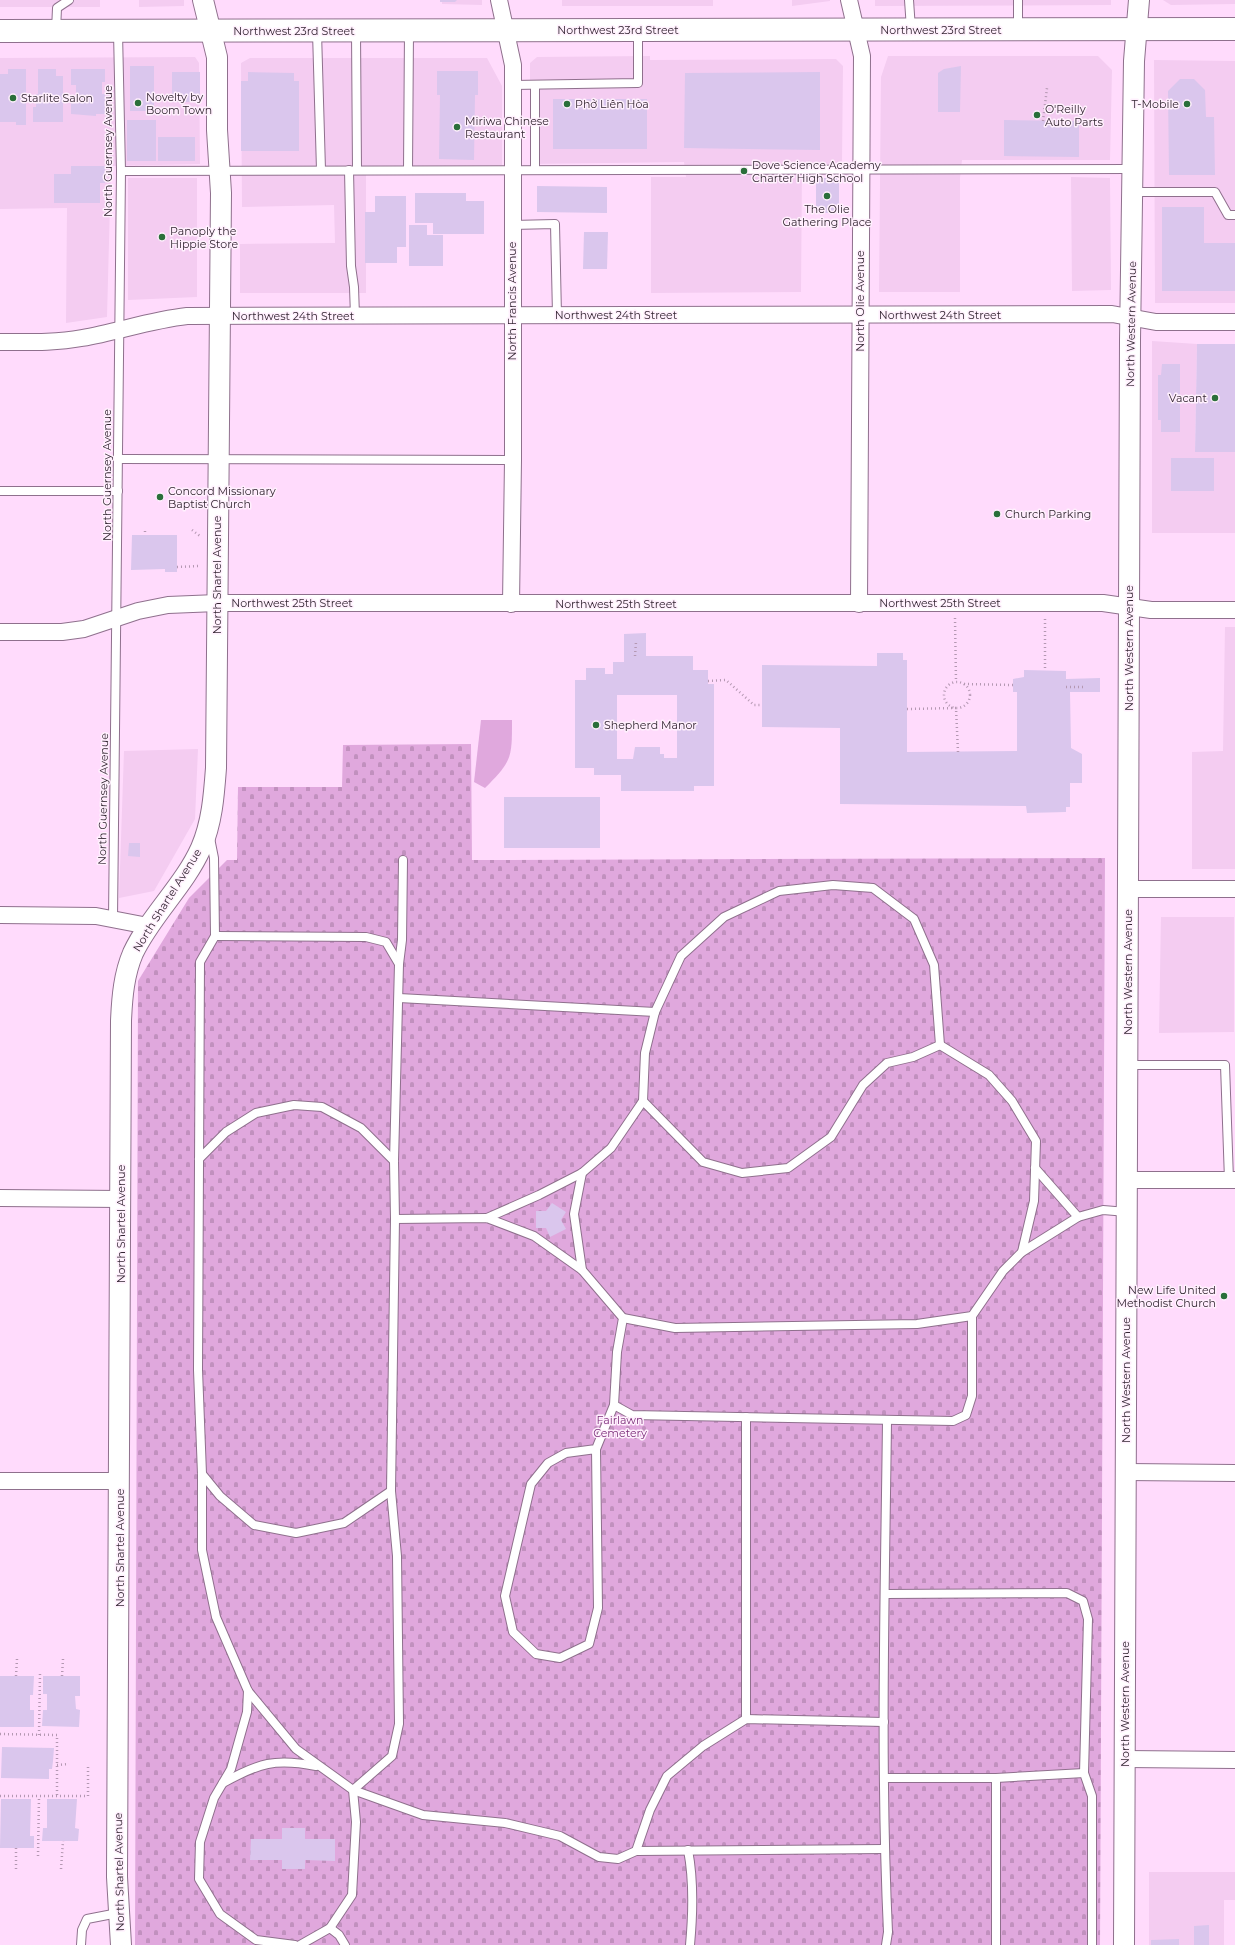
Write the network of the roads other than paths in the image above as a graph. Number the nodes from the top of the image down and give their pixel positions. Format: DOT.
graph roads {
  1 [pos="69,0"];
  2 [pos="203,0"];
  3 [pos="499,0"];
  4 [pos="849,0"];
  5 [pos="909,0"];
  6 [pos="1018,0"];
  7 [pos="1139,0"];
  8 [pos="1018,29"];
  9 [pos="1137,29"];
  10 [pos="1235,29"];
  11 [pos="409,30"];
  12 [pos="505,30"];
  13 [pos="638,30"];
  14 [pos="856,30"];
  15 [pos="911,30"];
  16 [pos="56,31"];
  17 [pos="118,31"];
  18 [pos="210,31"];
  19 [pos="317,31"];
  20 [pos="356,31"];
  21 [pos="0,32"];
  22 [pos="513,85"];
  23 [pos="535,85"];
  24 [pos="321,170"];
  25 [pos="353,170"];
  26 [pos="408,170"];
  27 [pos="512,170"];
  28 [pos="535,170"];
  29 [pos="1133,170"];
  30 [pos="121,171"];
  31 [pos="220,171"];
  32 [pos="861,171"];
  33 [pos="1133,192"];
  34 [pos="1235,215"];
  35 [pos="512,225"];
  36 [pos="512,315"];
  37 [pos="556,315"];
  38 [pos="859,315"];
  39 [pos="355,316"];
  40 [pos="219,317"];
  41 [pos="1131,317"];
  42 [pos="1235,322"];
  43 [pos="118,331"];
  44 [pos="0,342"];
  45 [pos="118,459"];
  46 [pos="218,460"];
  47 [pos="513,460"];
  48 [pos="0,491"];
  49 [pos="118,491"];
  50 [pos="217,603"];
  51 [pos="511,604"];
  52 [pos="858,604"];
  53 [pos="1130,606"];
  54 [pos="1235,610"];
  55 [pos="117,618"];
  56 [pos="0,632"];
  57 [pos="208,826"];
  58 [pos="404,860"];
  59 [pos="1128,889"];
  60 [pos="1235,889"];
  61 [pos="0,915"];
  62 [pos="113,919"];
  63 [pos="148,926"];
  64 [pos="215,936"];
  65 [pos="398,964"];
  66 [pos="399,998"];
  67 [pos="655,1012"];
  68 [pos="940,1045"];
  69 [pos="1128,1065"];
  70 [pos="643,1101"];
  71 [pos="199,1159"];
  72 [pos="394,1161"];
  73 [pos="1035,1168"];
  74 [pos="582,1173"];
  75 [pos="1127,1180"];
  76 [pos="1232,1180"];
  77 [pos="0,1198"];
  78 [pos="121,1199"];
  79 [pos="1127,1212"];
  80 [pos="1078,1217"];
  81 [pos="487,1218"];
  82 [pos="395,1219"];
  83 [pos="1022,1252"];
  84 [pos="582,1270"];
  85 [pos="972,1316"];
  86 [pos="623,1318"];
  87 [pos="614,1405"];
  88 [pos="746,1417"];
  89 [pos="887,1421"];
  90 [pos="596,1449"];
  91 [pos="1126,1472"];
  92 [pos="1235,1473"];
  93 [pos="202,1474"];
  94 [pos="0,1481"];
  95 [pos="120,1481"];
  96 [pos="391,1491"];
  97 [pos="886,1594"];
  98 [pos="248,1691"];
  99 [pos="746,1719"];
  100 [pos="884,1722"];
  101 [pos="1124,1759"];
  102 [pos="1235,1760"];
  103 [pos="319,1766"];
  104 [pos="1084,1773"];
  105 [pos="884,1778"];
  106 [pos="996,1778"];
  107 [pos="223,1783"];
  108 [pos="354,1790"];
  109 [pos="884,1849"];
  110 [pos="688,1850"];
  111 [pos="636,1851"];
  112 [pos="118,1913"];
  113 [pos="330,1928"];
  114 [pos="81,1945"];
  115 [pos="120,1945"];
  116 [pos="295,1945"];
  117 [pos="300,1945"];
  118 [pos="345,1945"];
  119 [pos="690,1945"];
  120 [pos="886,1945"];
  121 [pos="996,1945"];
  122 [pos="1092,1945"];
  123 [pos="1124,1945"];
  1 -- 16 [label="lane"];
  2 -- 18 [label="street, North Shartel Avenue"];
  3 -- 12 [label="street, North Francis Avenue"];
  4 -- 14 [label="street, North Olie Avenue"];
  5 -- 15 [label="lane"];
  6 -- 8 [label="lane"];
  7 -- 9 [label="street, North Western Avenue"];
  8 -- 9 [label="main road, Northwest 23rd Street"];
  8 -- 15 [label="main road, Northwest 23rd Street"];
  9 -- 10 [label="main road, Northwest 23rd Street"];
  9 -- 29 [label="street, North Western Avenue"];
  11 -- 12 [label="main road, Northwest 23rd Street"];
  11 -- 20 [label="main road, Northwest 23rd Street"];
  11 -- 26 [label="lane"];
  12 -- 13 [label="main road, Northwest 23rd Street"];
  12 -- 22 [label="street, North Francis Avenue"];
  13 -- 14 [label="main road, Northwest 23rd Street"];
  13 -- 23 [label="lane"];
  14 -- 15 [label="main road, Northwest 23rd Street"];
  14 -- 32 [label="street, North Olie Avenue"];
  16 -- 17 [label="main road, Northwest 23rd Street"];
  16 -- 21 [label="main road, Northwest 23rd Street"];
  17 -- 18 [label="main road, Northwest 23rd Street"];
  17 -- 30 [label="lane, North Guernsey Avenue"];
  18 -- 19 [label="main road, Northwest 23rd Street"];
  18 -- 31 [label="street, North Shartel Avenue"];
  19 -- 20 [label="main road, Northwest 23rd Street"];
  19 -- 24 [label="lane"];
  20 -- 25 [label="lane"];
  22 -- 23 [label="lane"];
  22 -- 27 [label="street, North Francis Avenue"];
  23 -- 28 [label="lane"];
  24 -- 25 [label="lane"];
  24 -- 31 [label="lane"];
  25 -- 26 [label="lane"];
  25 -- 39 [label="lane"];
  26 -- 27 [label="lane"];
  27 -- 28 [label="lane"];
  27 -- 35 [label="street, North Francis Avenue"];
  28 -- 32 [label="lane"];
  29 -- 32 [label="lane"];
  29 -- 33 [label="street, North Western Avenue"];
  30 -- 31 [label="lane"];
  30 -- 43 [label="lane, North Guernsey Avenue"];
  31 -- 40 [label="street, North Shartel Avenue"];
  32 -- 38 [label="street, North Olie Avenue"];
  33 -- 34 [label="lane"];
  33 -- 41 [label="street, North Western Avenue"];
  35 -- 36 [label="street, North Francis Avenue"];
  35 -- 37 [label="lane"];
  36 -- 37 [label="street, Northwest 24th Street"];
  36 -- 39 [label="street, Northwest 24th Street"];
  36 -- 47 [label="street, North Francis Avenue"];
  37 -- 38 [label="street, Northwest 24th Street"];
  38 -- 41 [label="street, Northwest 24th Street"];
  38 -- 52 [label="street, North Olie Avenue"];
  39 -- 40 [label="street, Northwest 24th Street"];
  40 -- 43 [label="street, Northwest 24th Street"];
  40 -- 46 [label="street, North Shartel Avenue"];
  41 -- 42 [label="street, Northwest 24th Street"];
  41 -- 53 [label="street, North Western Avenue"];
  43 -- 44 [label="street, Northwest 24th Street"];
  43 -- 45 [label="lane, North Guernsey Avenue"];
  45 -- 46 [label="lane"];
  45 -- 49 [label="lane, North Guernsey Avenue"];
  46 -- 47 [label="lane"];
  46 -- 50 [label="street, North Shartel Avenue"];
  47 -- 51 [label="street, North Francis Avenue"];
  48 -- 49 [label="lane"];
  49 -- 55 [label="lane, North Guernsey Avenue"];
  50 -- 51 [label="street, Northwest 25th Street"];
  50 -- 55 [label="street, Northwest 25th Street"];
  50 -- 57 [label="street, North Shartel Avenue"];
  51 -- 52 [label="street, Northwest 25th Street"];
  52 -- 53 [label="street, Northwest 25th Street"];
  53 -- 54 [label="street, Northwest 25th Street"];
  53 -- 59 [label="street, North Western Avenue"];
  55 -- 56 [label="street, Northwest 25th Street"];
  55 -- 62 [label="lane, North Guernsey Avenue"];
  57 -- 63 [label="street, North Shartel Avenue"];
  57 -- 64 [label="lane"];
  58 -- 65 [label="lane"];
  59 -- 60 [label="street"];
  59 -- 69 [label="street, North Western Avenue"];
  61 -- 62 [label="street"];
  62 -- 63 [label="street"];
  63 -- 78 [label="street, North Shartel Avenue"];
  64 -- 65 [label="lane"];
  64 -- 71 [label="lane"];
  65 -- 66 [label="lane"];
  66 -- 67 [label="lane"];
  66 -- 72 [label="lane"];
  67 -- 68 [label="lane"];
  67 -- 70 [label="lane"];
  68 -- 70 [label="lane"];
  68 -- 73 [label="lane"];
  69 -- 75 [label="street, North Western Avenue"];
  69 -- 76 [label="lane"];
  70 -- 74 [label="lane"];
  71 -- 72 [label="lane"];
  71 -- 93 [label="lane"];
  72 -- 82 [label="lane"];
  73 -- 80 [label="lane"];
  73 -- 83 [label="lane"];
  74 -- 81 [label="lane"];
  74 -- 84 [label="lane"];
  75 -- 76 [label="street"];
  75 -- 79 [label="street, North Western Avenue"];
  77 -- 78 [label="street"];
  78 -- 95 [label="street, North Shartel Avenue"];
  79 -- 80 [label="lane"];
  79 -- 91 [label="street, North Western Avenue"];
  80 -- 83 [label="lane"];
  81 -- 82 [label="lane"];
  81 -- 84 [label="lane"];
  82 -- 96 [label="lane"];
  83 -- 85 [label="lane"];
  84 -- 86 [label="lane"];
  85 -- 86 [label="lane"];
  85 -- 89 [label="lane"];
  86 -- 87 [label="lane"];
  87 -- 88 [label="lane"];
  87 -- 90 [label="lane"];
  88 -- 89 [label="lane"];
  88 -- 99 [label="lane"];
  89 -- 97 [label="lane"];
  90 -- 90 [label="lane"];
  91 -- 92 [label="street"];
  91 -- 101 [label="street, North Western Avenue"];
  93 -- 96 [label="lane"];
  93 -- 98 [label="lane"];
  94 -- 95 [label="street"];
  95 -- 112 [label="street, North Shartel Avenue"];
  96 -- 108 [label="lane"];
  97 -- 100 [label="lane"];
  97 -- 104 [label="lane"];
  98 -- 103 [label="lane"];
  98 -- 107 [label="lane"];
  99 -- 100 [label="lane"];
  99 -- 111 [label="lane"];
  100 -- 105 [label="lane"];
  101 -- 102 [label="street"];
  101 -- 123 [label="street, North Western Avenue"];
  103 -- 107 [label="lane"];
  103 -- 108 [label="lane"];
  104 -- 106 [label="lane"];
  104 -- 122 [label="lane"];
  105 -- 106 [label="lane"];
  105 -- 109 [label="lane"];
  106 -- 121 [label="lane"];
  107 -- 116 [label="lane"];
  108 -- 111 [label="lane"];
  108 -- 113 [label="lane"];
  109 -- 110 [label="lane"];
  109 -- 120 [label="lane"];
  110 -- 111 [label="lane"];
  110 -- 119 [label="lane"];
  112 -- 114 [label="lane"];
  112 -- 115 [label="street, North Shartel Avenue"];
  113 -- 117 [label="lane"];
  113 -- 118 [label="lane"];
}
